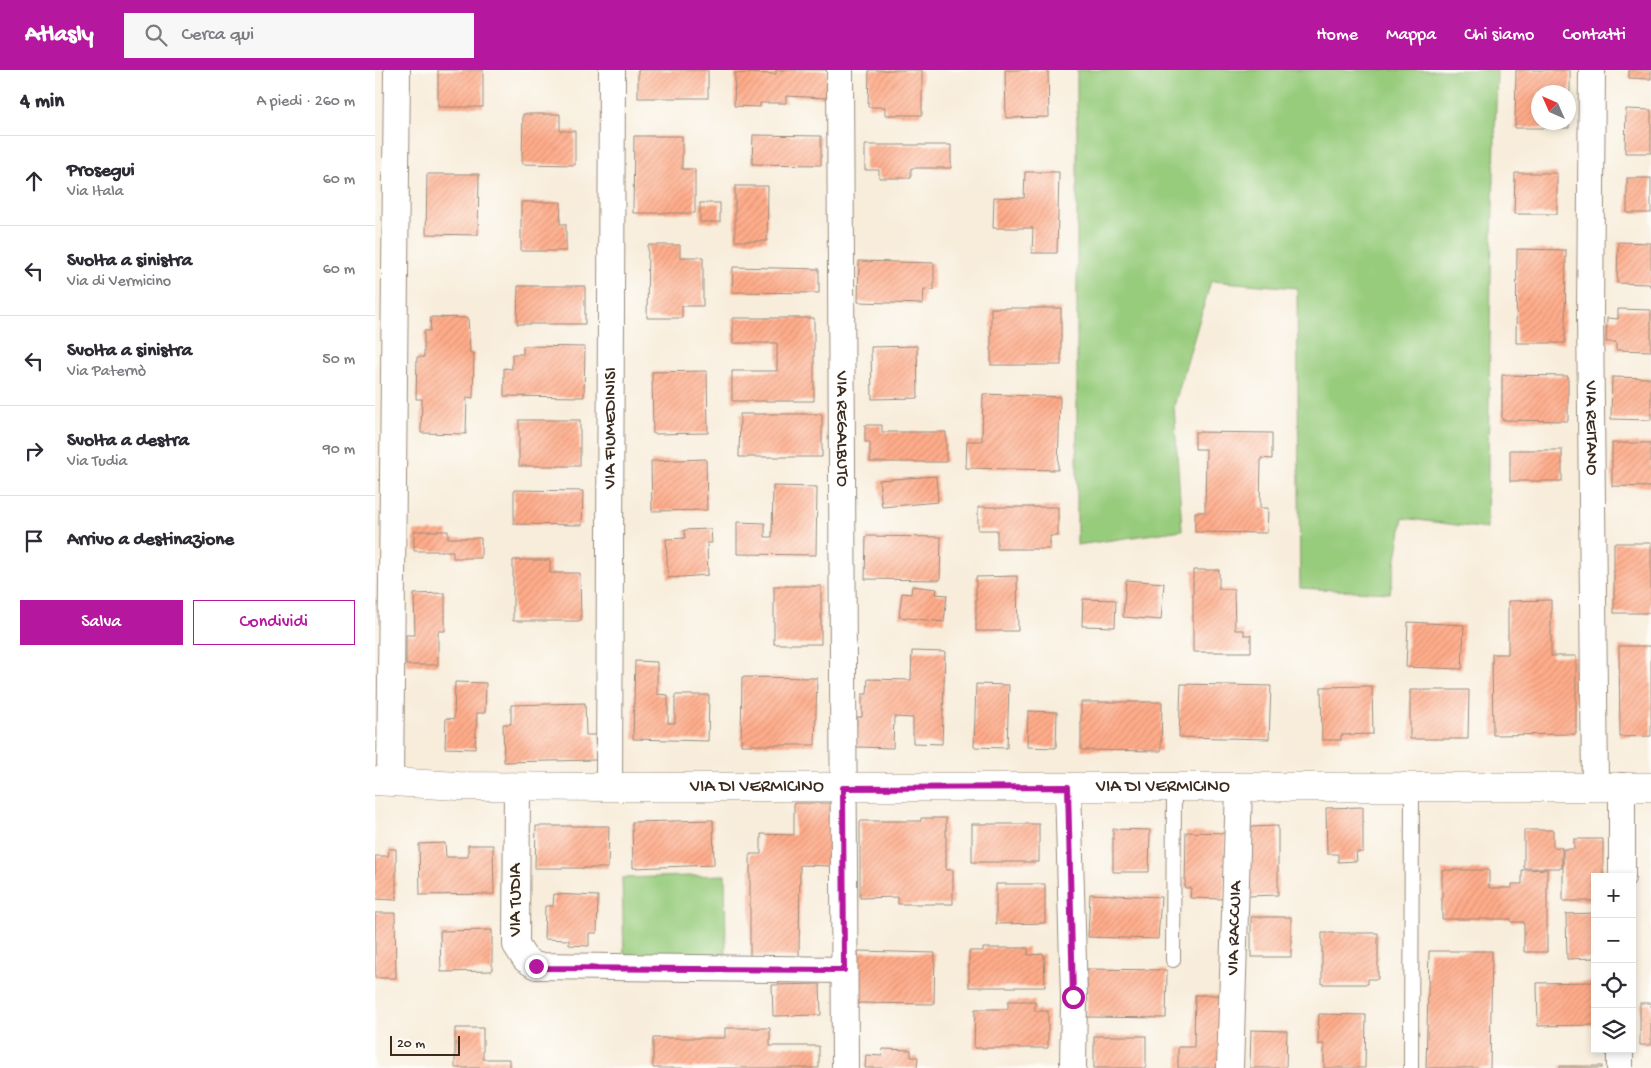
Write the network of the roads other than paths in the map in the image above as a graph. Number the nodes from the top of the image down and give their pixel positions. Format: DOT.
graph roads {
  1 [pos="397,70"];
  2 [pos="613,70"];
  3 [pos="841,70"];
  4 [pos="1592,70"];
  5 [pos="382,782"];
  6 [pos="517,786"];
  7 [pos="1595,786"];
  8 [pos="1622,786"];
  9 [pos="609,787"];
  10 [pos="1068,787"];
  11 [pos="1412,787"];
  12 [pos="1651,787"];
  13 [pos="843,788"];
  14 [pos="1175,788"];
  15 [pos="1239,788"];
  16 [pos="1621,873"];
  17 [pos="1173,960"];
  18 [pos="844,970"];
  19 [pos="1620,1053"];
  20 [pos="845,1068"];
  21 [pos="1073,1068"];
  22 [pos="1230,1068"];
  23 [pos="1411,1068"];
  24 [pos="1620,1068"];
  1 -- 5 [label="street"];
  2 -- 9 [label="street, VIA FIUMEDINISI"];
  3 -- 13 [label="street, VIA REGALBUTO"];
  4 -- 7 [label="street, VIA REITANO"];
  5 -- 6 [label="main road, VIA DI VERMICINO"];
  6 -- 9 [label="main road, VIA DI VERMICINO"];
  6 -- 18 [label="street, VIA TUDIA"];
  7 -- 8 [label="main road, VIA DI VERMICINO"];
  7 -- 11 [label="main road, VIA DI VERMICINO"];
  8 -- 12 [label="main road, VIA DI VERMICINO"];
  8 -- 16 [label="street"];
  9 -- 13 [label="main road, VIA DI VERMICINO"];
  10 -- 13 [label="main road, VIA DI VERMICINO"];
  10 -- 14 [label="main road, VIA DI VERMICINO"];
  10 -- 21 [label="street"];
  11 -- 15 [label="main road, VIA DI VERMICINO"];
  11 -- 23 [label="lane"];
  13 -- 18 [label="street, VIA REGALBUTO"];
  14 -- 15 [label="main road, VIA DI VERMICINO"];
  14 -- 17 [label="lane"];
  15 -- 22 [label="street, VIA RACCUIA"];
  18 -- 20 [label="street, VIA REGALBUTO"];
  19 -- 24 [label="street"];
}
